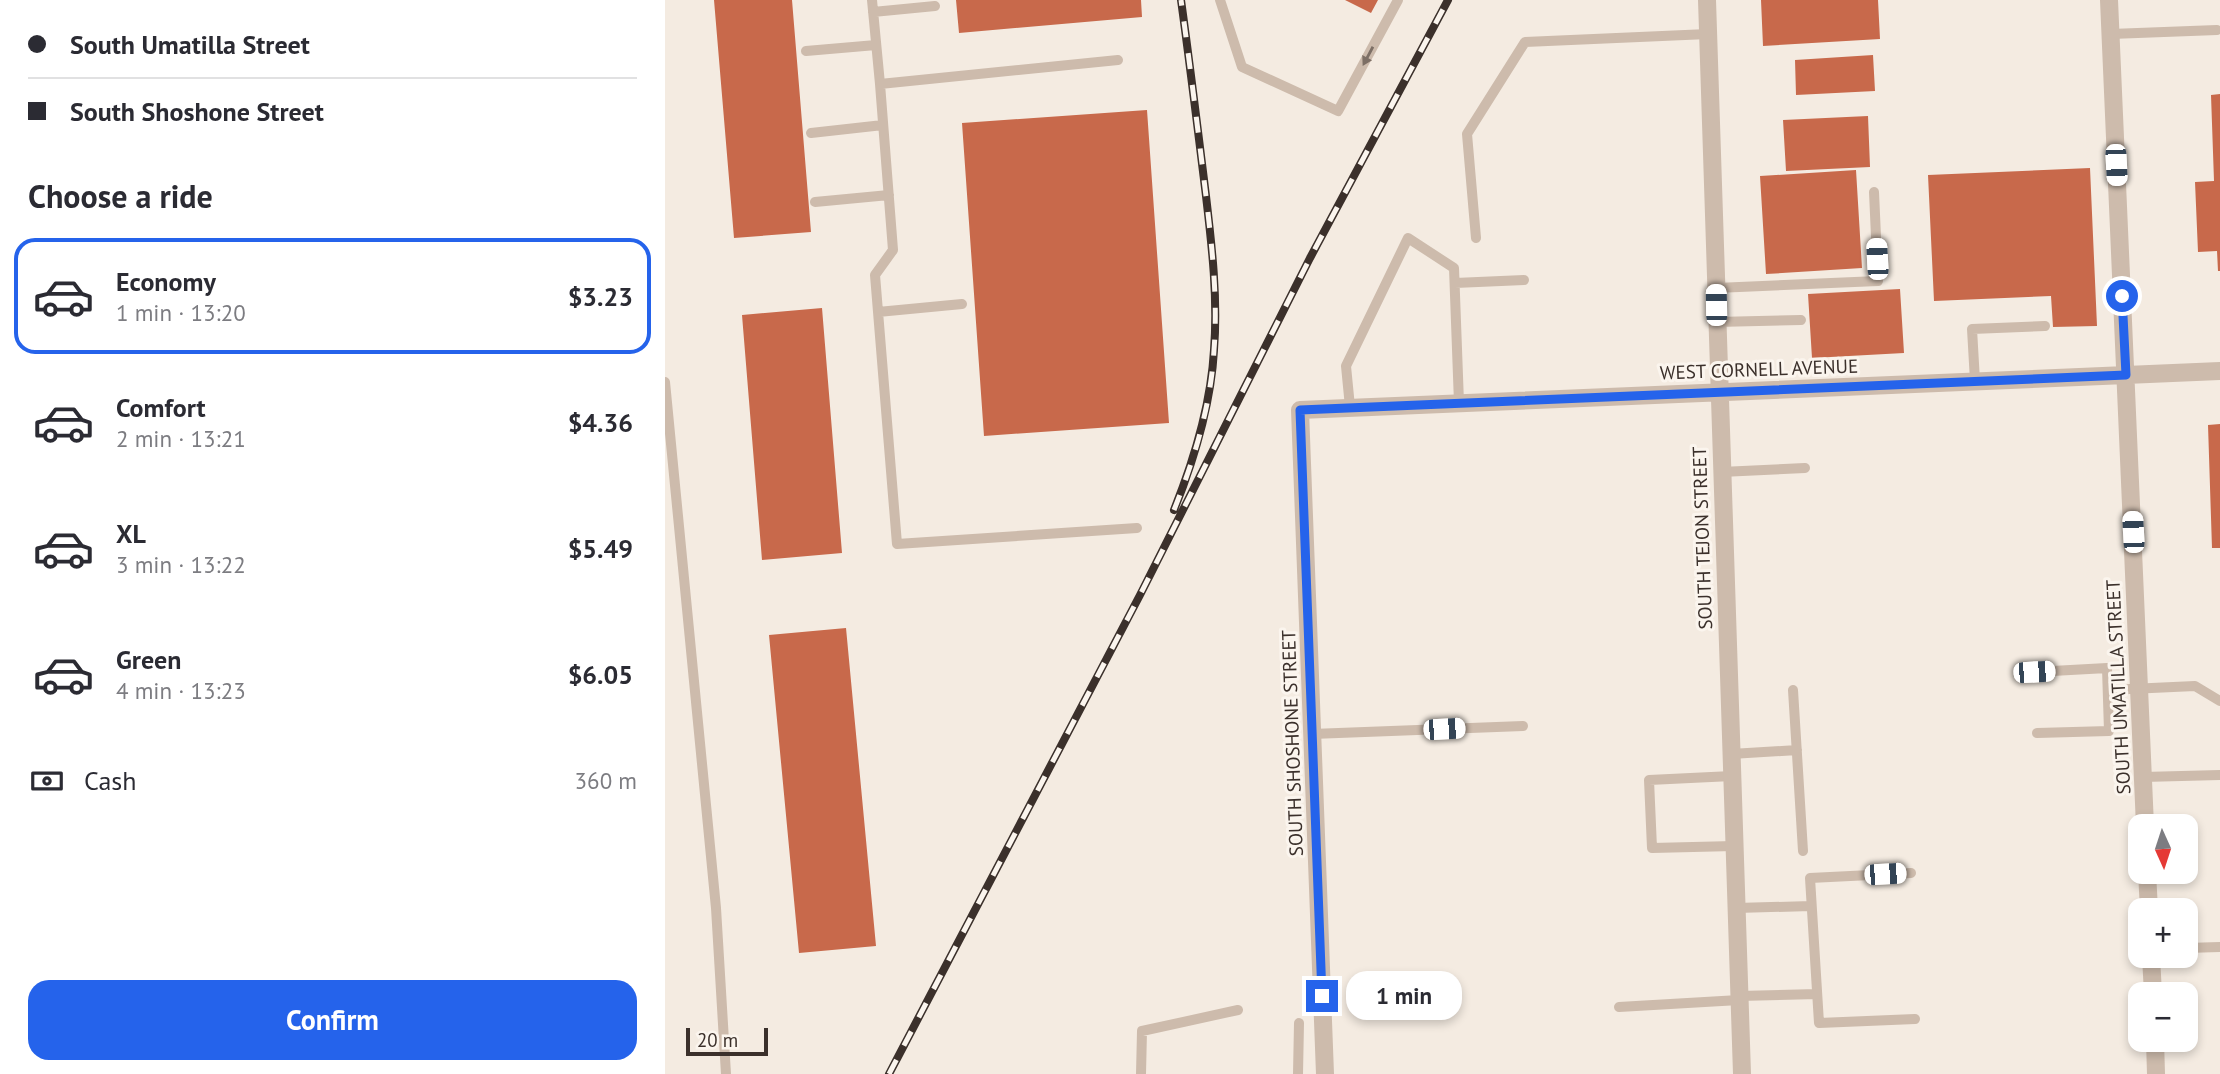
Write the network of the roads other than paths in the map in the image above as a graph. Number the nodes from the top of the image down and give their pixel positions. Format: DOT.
graph roads {
  1 [pos="1220,0"];
  2 [pos="1398,0"];
  3 [pos="1707,0"];
  4 [pos="2109,0"];
  5 [pos="872,6"];
  6 [pos="935,6"];
  7 [pos="2217,30"];
  8 [pos="1707,34"];
  9 [pos="2111,34"];
  10 [pos="876,45"];
  11 [pos="806,51"];
  12 [pos="1118,60"];
  13 [pos="880,84"];
  14 [pos="883,125"];
  15 [pos="811,133"];
  16 [pos="1874,192"];
  17 [pos="889,195"];
  18 [pos="815,202"];
  19 [pos="1476,238"];
  20 [pos="1524,280"];
  21 [pos="1455,283"];
  22 [pos="1716,288"];
  23 [pos="962,304"];
  24 [pos="878,312"];
  25 [pos="1801,320"];
  26 [pos="1716,322"];
  27 [pos="2045,326"];
  28 [pos="2220,371"];
  29 [pos="2126,375"];
  30 [pos="1976,381"];
  31 [pos="665,382"];
  32 [pos="1719,392"];
  33 [pos="1459,403"];
  34 [pos="1349,407"];
  35 [pos="1300,410"];
  36 [pos="1805,468"];
  37 [pos="1721,472"];
  38 [pos="1136,528"];
  39 [pos="2034,672"];
  40 [pos="2139,689"];
  41 [pos="1793,690"];
  42 [pos="2108,690"];
  43 [pos="2220,701"];
  44 [pos="1523,726"];
  45 [pos="2037,733"];
  46 [pos="1313,734"];
  47 [pos="1797,750"];
  48 [pos="1731,754"];
  49 [pos="2220,775"];
  50 [pos="1732,776"];
  51 [pos="2143,777"];
  52 [pos="2145,814"];
  53 [pos="1734,846"];
  54 [pos="1803,851"];
  55 [pos="1911,873"];
  56 [pos="1811,906"];
  57 [pos="1736,908"];
  58 [pos="2220,947"];
  59 [pos="2198,948"];
  60 [pos="1817,994"];
  61 [pos="1739,998"];
  62 [pos="1619,1007"];
  63 [pos="1238,1010"];
  64 [pos="1915,1019"];
  65 [pos="1299,1023"];
  66 [pos="2155,1052"];
  67 [pos="726,1074"];
  68 [pos="1141,1074"];
  69 [pos="1298,1074"];
  70 [pos="1325,1074"];
  71 [pos="1742,1074"];
  72 [pos="2156,1074"];
  2 -- 1 [label="lane, one-way"];
  3 -- 8 [label="street, SOUTH TEJON STREET"];
  4 -- 9 [label="street, SOUTH UMATILLA STREET"];
  5 -- 6 [label="lane"];
  5 -- 10 [label="lane"];
  7 -- 9 [label="lane"];
  8 -- 19 [label="lane"];
  8 -- 22 [label="street, SOUTH TEJON STREET"];
  9 -- 29 [label="street, SOUTH UMATILLA STREET"];
  10 -- 11 [label="lane"];
  10 -- 13 [label="lane"];
  12 -- 13 [label="lane"];
  13 -- 14 [label="lane"];
  14 -- 15 [label="lane"];
  14 -- 17 [label="lane"];
  16 -- 22 [label="lane"];
  17 -- 18 [label="lane"];
  17 -- 24 [label="lane"];
  20 -- 21 [label="lane"];
  21 -- 33 [label="lane"];
  21 -- 34 [label="lane"];
  22 -- 26 [label="street, SOUTH TEJON STREET"];
  23 -- 24 [label="lane"];
  24 -- 38 [label="lane"];
  25 -- 26 [label="lane"];
  26 -- 32 [label="street, SOUTH TEJON STREET"];
  27 -- 30 [label="lane"];
  28 -- 29 [label="street, WEST CORNELL AVENUE"];
  29 -- 30 [label="street, WEST CORNELL AVENUE"];
  29 -- 40 [label="street, SOUTH UMATILLA STREET"];
  30 -- 32 [label="street, WEST CORNELL AVENUE"];
  31 -- 67 [label="lane"];
  32 -- 33 [label="street, WEST CORNELL AVENUE"];
  32 -- 37 [label="street, SOUTH TEJON STREET"];
  33 -- 34 [label="street, WEST CORNELL AVENUE"];
  34 -- 35 [label="street, WEST CORNELL AVENUE"];
  35 -- 46 [label="street, SOUTH SHOSHONE STREET"];
  36 -- 37 [label="lane"];
  37 -- 48 [label="street, SOUTH TEJON STREET"];
  39 -- 42 [label="lane"];
  40 -- 42 [label="lane"];
  40 -- 43 [label="lane"];
  40 -- 51 [label="street, SOUTH UMATILLA STREET"];
  41 -- 47 [label="lane"];
  42 -- 45 [label="lane"];
  44 -- 46 [label="lane"];
  46 -- 70 [label="street, SOUTH SHOSHONE STREET"];
  47 -- 48 [label="lane"];
  47 -- 54 [label="lane"];
  48 -- 50 [label="street, SOUTH TEJON STREET"];
  49 -- 51 [label="lane"];
  50 -- 53 [label="street, SOUTH TEJON STREET"];
  50 -- 53 [label="lane"];
  51 -- 52 [label="street, SOUTH UMATILLA STREET"];
  53 -- 57 [label="street, SOUTH TEJON STREET"];
  55 -- 56 [label="lane"];
  56 -- 57 [label="lane"];
  56 -- 60 [label="lane"];
  57 -- 61 [label="street, SOUTH TEJON STREET"];
  58 -- 59 [label="lane"];
  60 -- 61 [label="lane"];
  60 -- 64 [label="lane"];
  61 -- 62 [label="lane"];
  61 -- 71 [label="street, SOUTH TEJON STREET"];
  63 -- 68 [label="lane"];
  65 -- 69 [label="lane"];
  66 -- 72 [label="street"];
}
